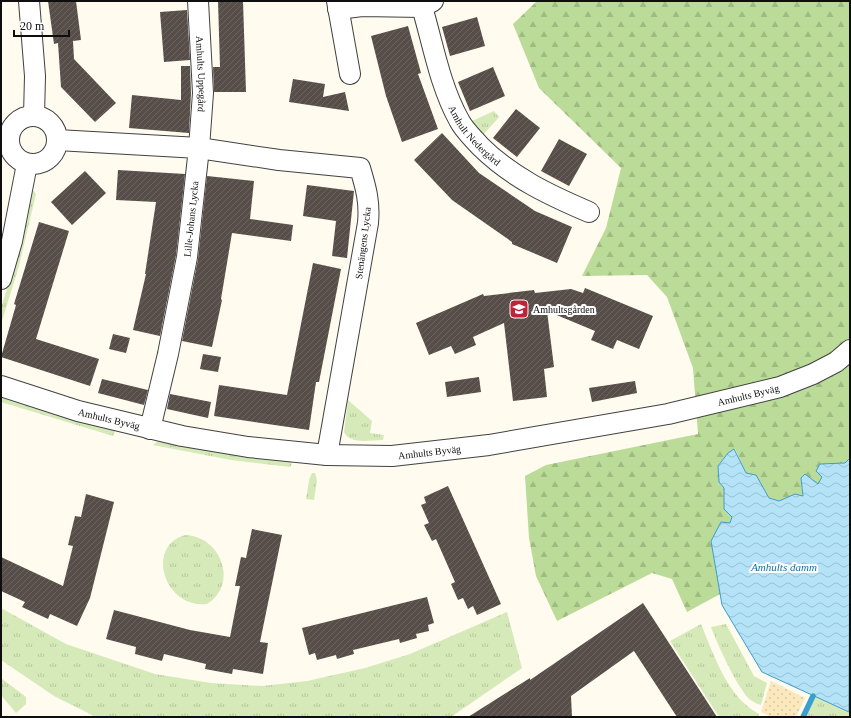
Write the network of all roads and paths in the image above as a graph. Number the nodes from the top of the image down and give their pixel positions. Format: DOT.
graph roads {
  1 [pos="29,1"];
  2 [pos="198,1"];
  3 [pos="428,4"];
  4 [pos="338,5"];
  5 [pos="350,74"];
  6 [pos="34,116"];
  7 [pos="5,140"];
  8 [pos="57,140"];
  9 [pos="199,148"];
  10 [pos="28,164"];
  11 [pos="590,212"];
  12 [pos="1,279"];
  13 [pos="850,350"];
  14 [pos="1,386"];
  15 [pos="150,429"];
  16 [pos="327,454"];
  1 -- 6 [label="street"];
  2 -- 9 [label="street, Amhults Uppegård"];
  3 -- 4 [label="street"];
  3 -- 11 [label="street, Amhult Nedergård"];
  4 -- 5 [label="street"];
  6 -- 7 [label="street"];
  6 -- 8 [label="street"];
  7 -- 10 [label="street"];
  8 -- 9 [label="street"];
  8 -- 10 [label="street"];
  9 -- 15 [label="street, Lille-Johans Lycka"];
  9 -- 16 [label="street, Stenängens Lycka"];
  10 -- 12 [label="street"];
  13 -- 16 [label="street, Amhults Byväg"];
  14 -- 15 [label="street, Amhults Byväg"];
  15 -- 16 [label="street, Amhults Byväg"];
}
